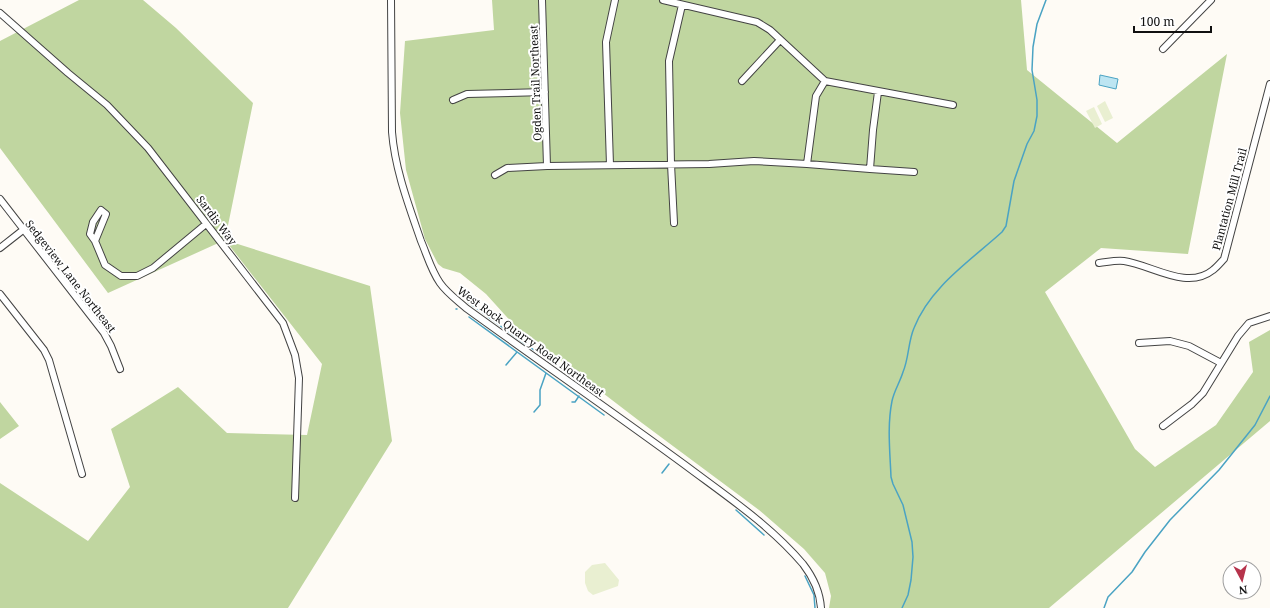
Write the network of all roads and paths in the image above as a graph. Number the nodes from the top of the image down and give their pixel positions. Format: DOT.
graph roads {
  1 [pos="391,0"];
  2 [pos="542,0"];
  3 [pos="615,0"];
  4 [pos="663,0"];
  5 [pos="1211,0"];
  6 [pos="682,5"];
  7 [pos="0,12"];
  8 [pos="780,40"];
  9 [pos="1163,49"];
  10 [pos="742,81"];
  11 [pos="825,81"];
  12 [pos="1270,84"];
  13 [pos="545,92"];
  14 [pos="878,92"];
  15 [pos="453,100"];
  16 [pos="952,105"];
  17 [pos="671,164"];
  18 [pos="807,164"];
  19 [pos="610,165"];
  20 [pos="547,166"];
  21 [pos="870,169"];
  22 [pos="914,172"];
  23 [pos="496,175"];
  24 [pos="0,199"];
  25 [pos="674,223"];
  26 [pos="206,224"];
  27 [pos="23,230"];
  28 [pos="95,241"];
  29 [pos="0,248"];
  30 [pos="1099,263"];
  31 [pos="0,294"];
  32 [pos="1270,316"];
  33 [pos="1140,343"];
  34 [pos="1221,363"];
  35 [pos="120,369"];
  36 [pos="1163,426"];
  37 [pos="82,474"];
  38 [pos="295,498"];
  39 [pos="821,608"];
  1 -- 39 [label="street, West Rock Quarry Road Northeast"];
  2 -- 13 [label="street, Ogden Trail Northeast"];
  3 -- 19 [label="street"];
  4 -- 6 [label="street"];
  5 -- 9 [label="street"];
  6 -- 8 [label="street"];
  6 -- 17 [label="street"];
  7 -- 26 [label="street, Sardis Way"];
  8 -- 10 [label="street"];
  8 -- 11 [label="street"];
  11 -- 14 [label="street"];
  11 -- 18 [label="street"];
  12 -- 30 [label="street, Plantation Mill Trail"];
  13 -- 15 [label="street"];
  13 -- 20 [label="street, Ogden Trail Northeast"];
  14 -- 16 [label="street"];
  14 -- 21 [label="street"];
  17 -- 18 [label="street"];
  17 -- 19 [label="street"];
  17 -- 25 [label="street"];
  18 -- 21 [label="street"];
  19 -- 20 [label="street"];
  20 -- 23 [label="street"];
  21 -- 22 [label="street"];
  24 -- 27 [label="street, Sedgeview Lane Northeast"];
  26 -- 28 [label="street"];
  26 -- 38 [label="street, Sardis Way"];
  27 -- 29 [label="street"];
  27 -- 35 [label="street, Sedgeview Lane Northeast"];
  31 -- 37 [label="street"];
  32 -- 34 [label="street"];
  33 -- 34 [label="street"];
  34 -- 36 [label="street"];
}
